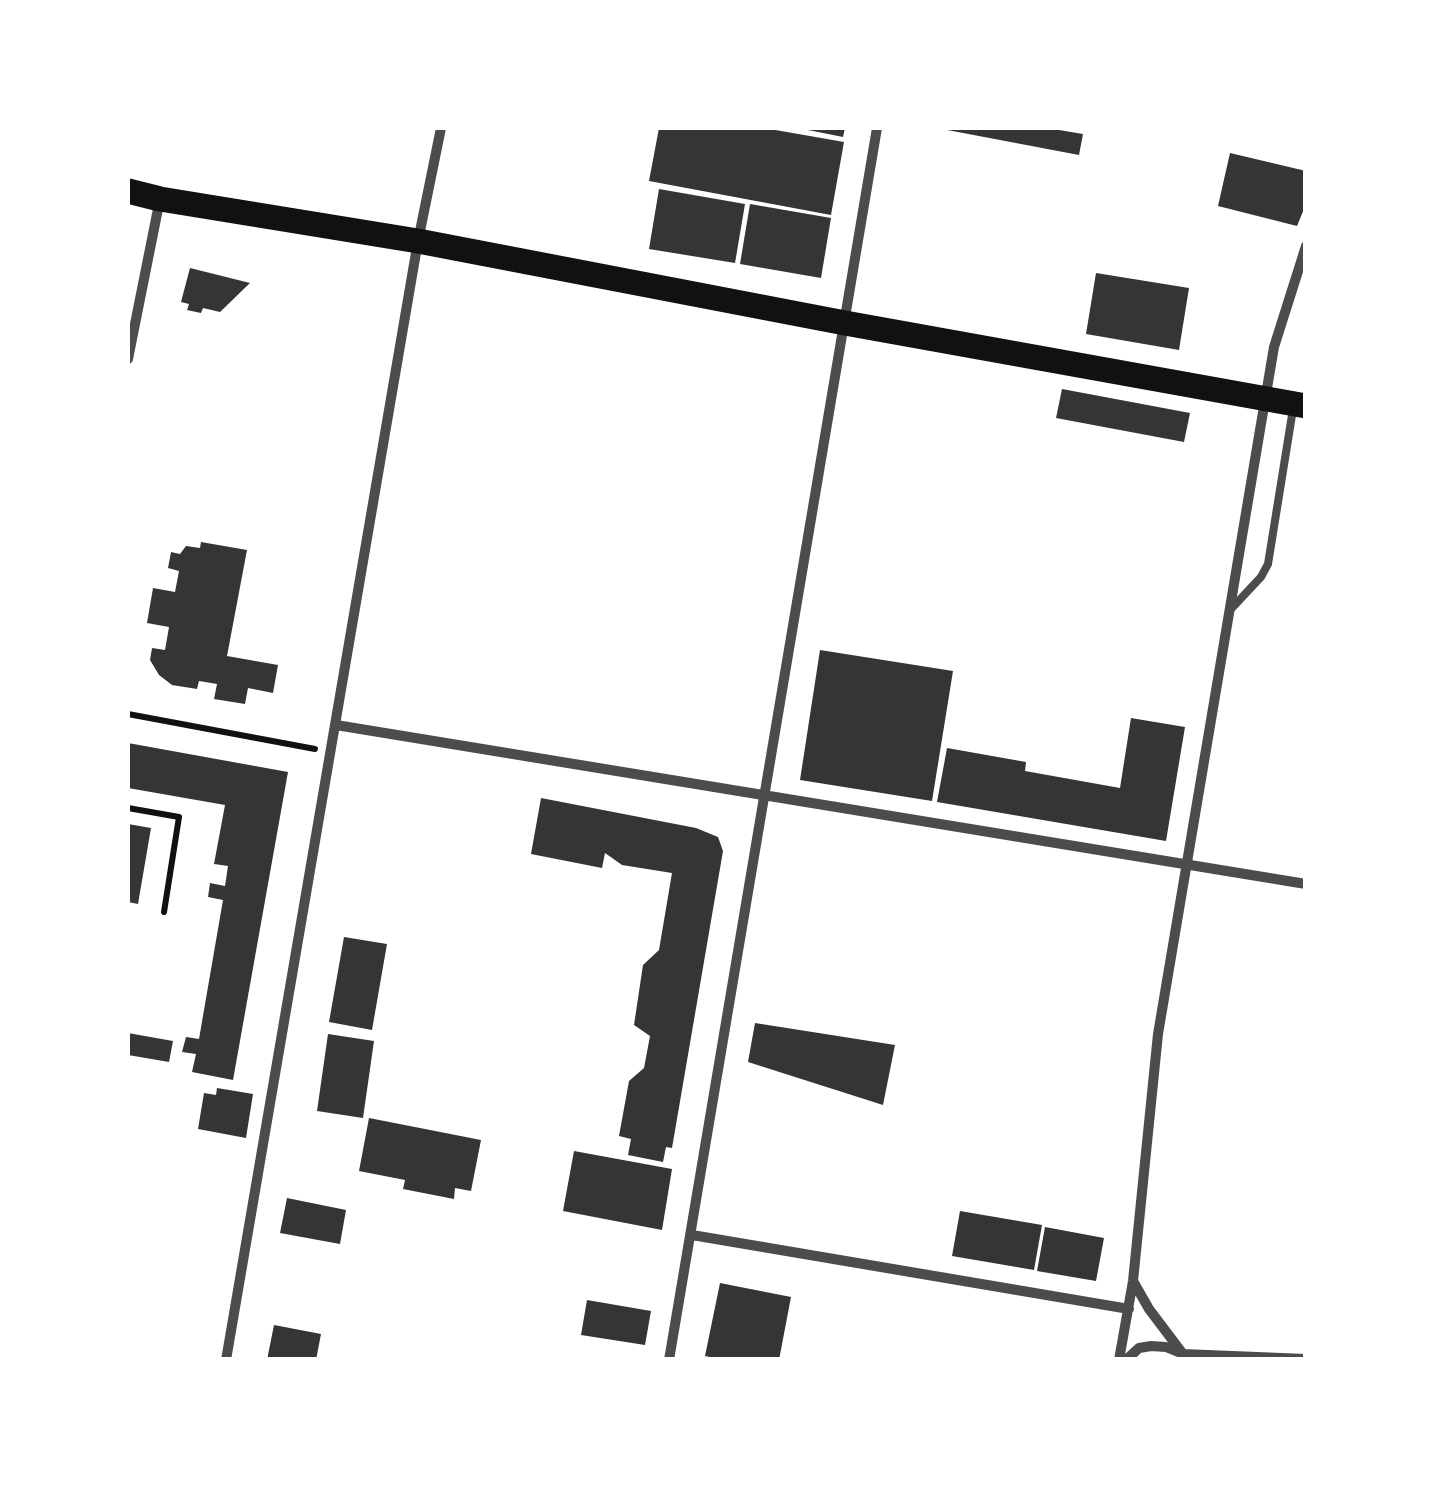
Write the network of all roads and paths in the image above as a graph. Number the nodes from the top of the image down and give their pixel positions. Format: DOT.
graph roads {
  1 [pos="442,128"];
  2 [pos="876,128"];
  3 [pos="128,183"];
  4 [pos="128,190"];
  5 [pos="160,198"];
  6 [pos="418,241"];
  7 [pos="1306,246"];
  8 [pos="846,323"];
  9 [pos="130,334"];
  10 [pos="128,358"];
  11 [pos="1265,399"];
  12 [pos="1300,405"];
  13 [pos="1231,609"];
  14 [pos="128,714"];
  15 [pos="336,725"];
  16 [pos="331,752"];
  17 [pos="763,796"];
  18 [pos="128,808"];
  19 [pos="1187,863"];
  20 [pos="1306,884"];
  21 [pos="164,912"];
  22 [pos="692,1235"];
  23 [pos="1133,1280"];
  24 [pos="1129,1309"];
  25 [pos="1185,1357"];
  26 [pos="1306,1359"];
  27 [pos="226,1360"];
  28 [pos="670,1360"];
  29 [pos="1123,1360"];
  1 -- 6 [label="street"];
  2 -- 8 [label="street"];
  3 -- 5 [label="main road"];
  4 -- 5 [label="main road"];
  5 -- 6 [label="main road"];
  5 -- 9 [label="street"];
  6 -- 8 [label="main road"];
  6 -- 15 [label="street"];
  7 -- 11 [label="street"];
  8 -- 11 [label="main road"];
  8 -- 17 [label="street"];
  9 -- 10 [label="street"];
  11 -- 12 [label="main road"];
  11 -- 13 [label="street"];
  12 -- 13 [label="lane"];
  13 -- 19 [label="street"];
  14 -- 16 [label="path"];
  15 -- 16 [label="street"];
  15 -- 17 [label="street"];
  16 -- 27 [label="street"];
  17 -- 19 [label="street"];
  17 -- 22 [label="street"];
  18 -- 21 [label="path"];
  19 -- 20 [label="street"];
  19 -- 23 [label="street"];
  22 -- 24 [label="street"];
  22 -- 28 [label="street"];
  23 -- 24 [label="street"];
  23 -- 25 [label="street"];
  24 -- 29 [label="street"];
  25 -- 26 [label="street"];
  25 -- 29 [label="street"];
}
